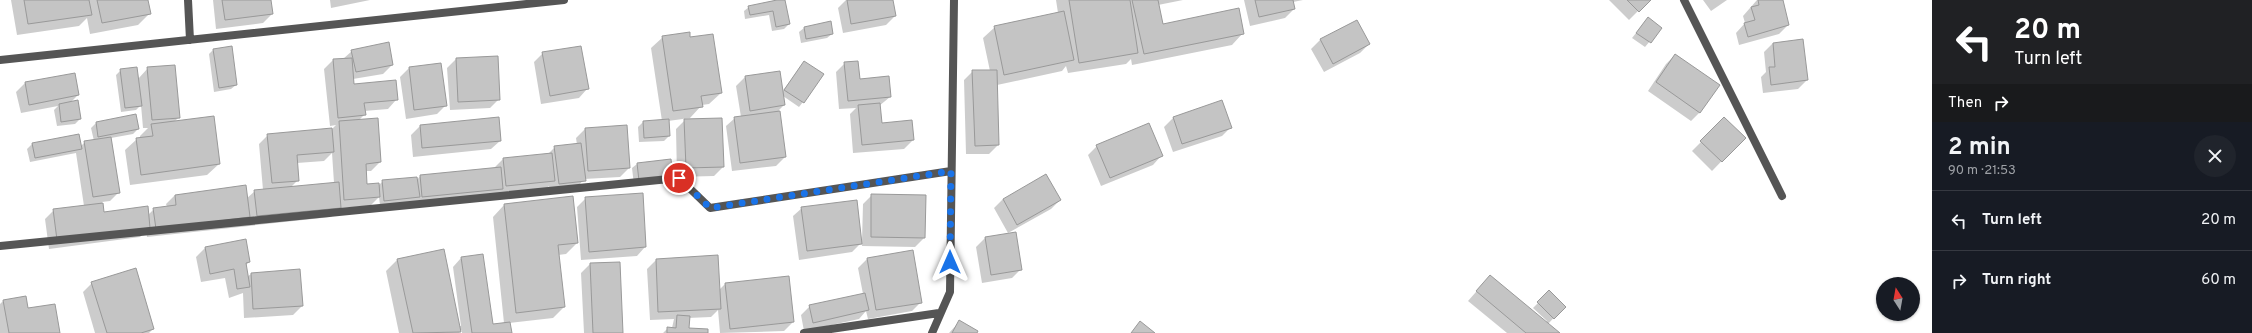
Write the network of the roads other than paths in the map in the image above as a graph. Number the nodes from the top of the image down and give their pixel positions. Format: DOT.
graph roads {
  1 [pos="188,0"];
  2 [pos="564,0"];
  3 [pos="954,0"];
  4 [pos="1684,0"];
  5 [pos="190,40"];
  6 [pos="0,60"];
  7 [pos="951,171"];
  8 [pos="1782,196"];
  9 [pos="0,246"];
  10 [pos="939,313"];
  11 [pos="804,333"];
  12 [pos="932,333"];
  1 -- 5 [label="street"];
  2 -- 5 [label="street"];
  3 -- 7 [label="street"];
  4 -- 8 [label="street"];
  5 -- 6 [label="street"];
  7 -- 9 [label="street"];
  7 -- 10 [label="street"];
  10 -- 11 [label="street"];
  10 -- 12 [label="street"];
}
